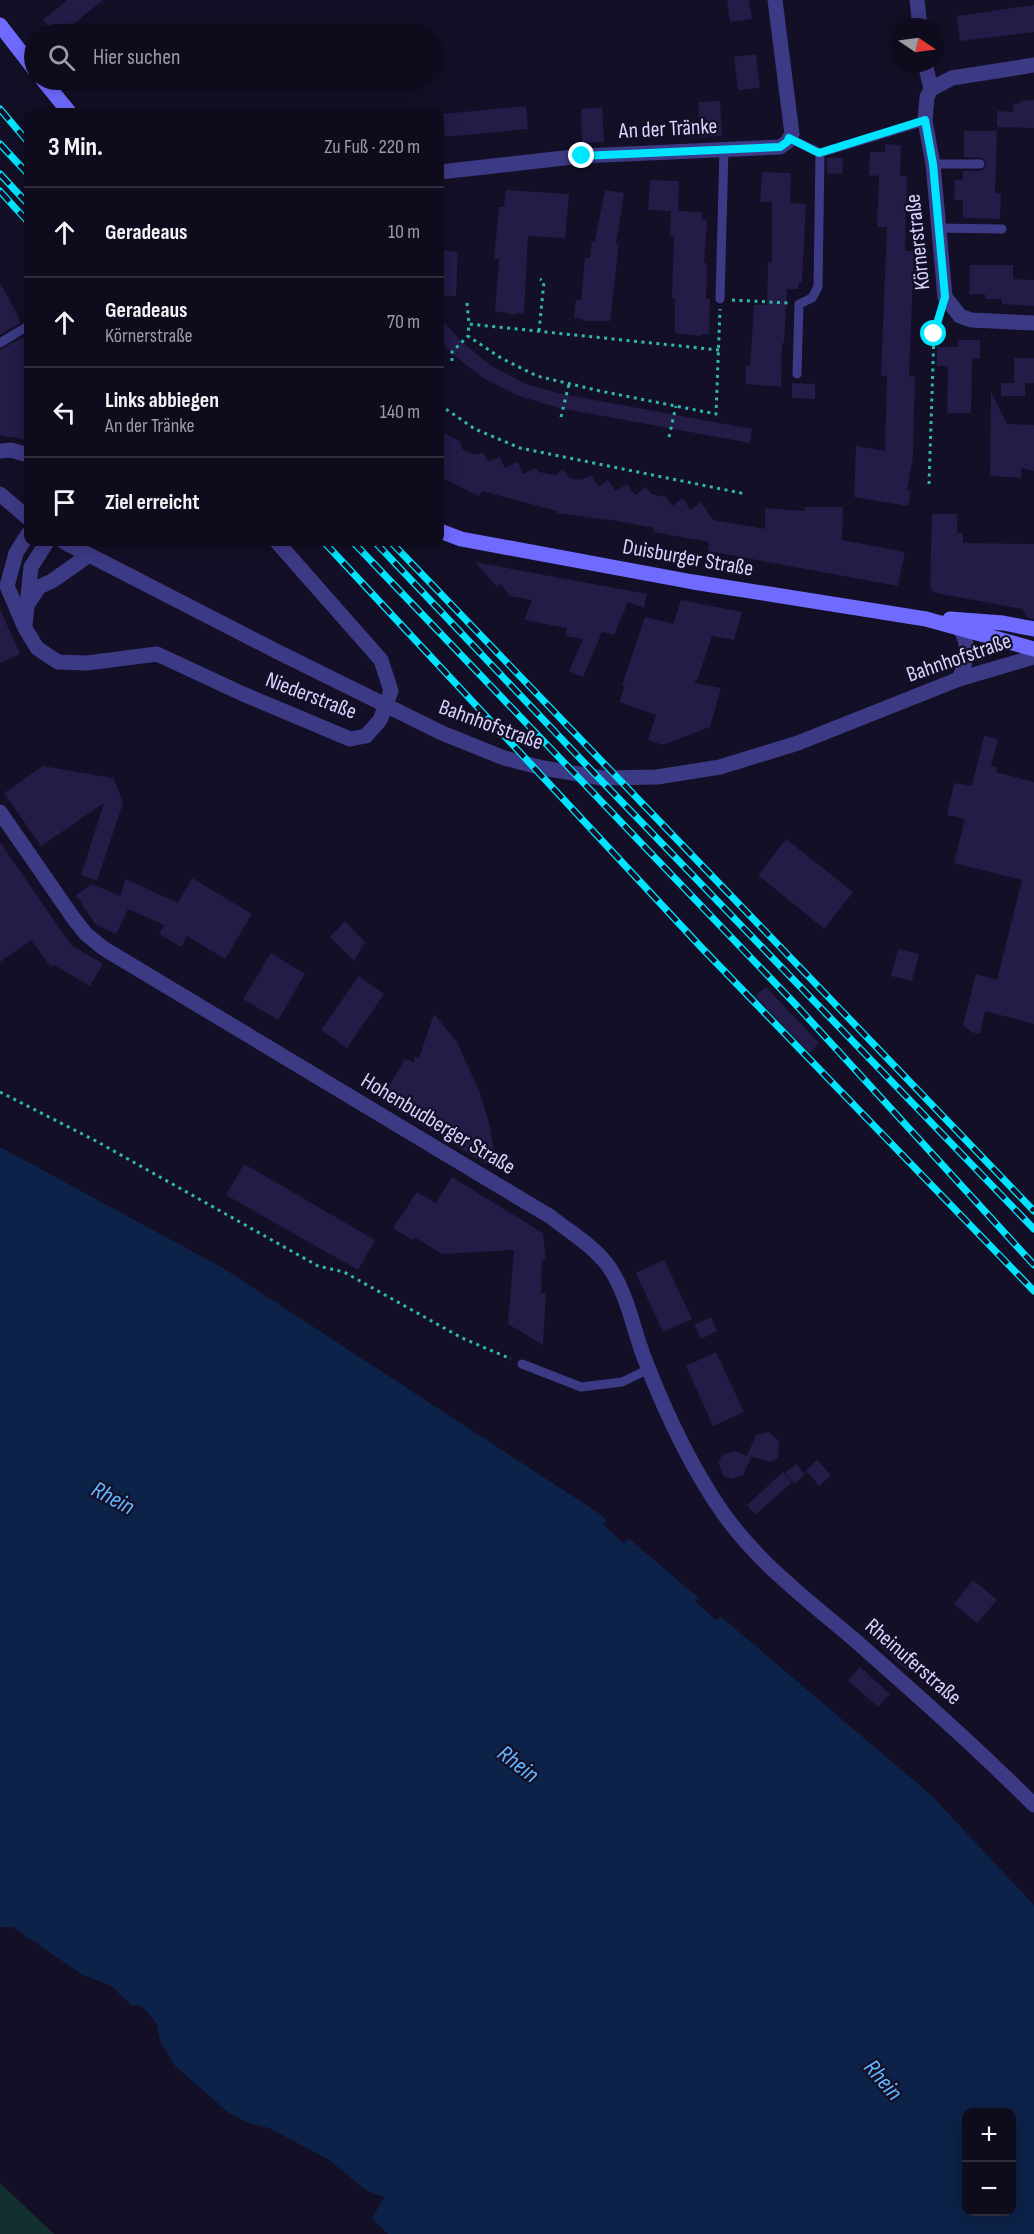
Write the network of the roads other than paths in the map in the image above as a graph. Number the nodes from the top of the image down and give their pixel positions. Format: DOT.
graph roads {
  1 [pos="774,0"];
  2 [pos="917,0"];
  3 [pos="919,18"];
  4 [pos="0,26"];
  5 [pos="24,56"];
  6 [pos="1034,65"];
  7 [pos="927,72"];
  8 [pos="932,89"];
  9 [pos="51,90"];
  10 [pos="66,108"];
  11 [pos="925,120"];
  12 [pos="789,138"];
  13 [pos="724,149"];
  14 [pos="819,153"];
  15 [pos="933,164"];
  16 [pos="980,164"];
  17 [pos="444,172"];
  18 [pos="938,228"];
  19 [pos="1002,229"];
  20 [pos="720,300"];
  21 [pos="1034,323"];
  22 [pos="24,328"];
  23 [pos="0,343"];
  24 [pos="797,374"];
  25 [pos="0,452"];
  26 [pos="24,454"];
  27 [pos="0,494"];
  28 [pos="24,515"];
  29 [pos="444,533"];
  30 [pos="24,541"];
  31 [pos="45,546"];
  32 [pos="72,546"];
  33 [pos="281,546"];
  34 [pos="89,555"];
  35 [pos="0,570"];
  36 [pos="7,586"];
  37 [pos="26,608"];
  38 [pos="926,619"];
  39 [pos="959,627"];
  40 [pos="25,628"];
  41 [pos="1034,629"];
  42 [pos="1034,649"];
  43 [pos="1034,657"];
  44 [pos="959,679"];
  45 [pos="0,812"];
  46 [pos="522,1364"];
  47 [pos="649,1369"];
  48 [pos="758,1557"];
  49 [pos="1034,1805"];
  1 -- 12 [label="street"];
  2 -- 3 [label="street"];
  4 -- 5 [label="main road"];
  6 -- 8 [label="street"];
  7 -- 8 [label="street"];
  8 -- 11 [label="street"];
  9 -- 10 [label="main road"];
  11 -- 14 [label="lane"];
  11 -- 15 [label="street, Körnerstraße"];
  12 -- 13 [label="street, An der Tränke"];
  12 -- 14 [label="lane"];
  13 -- 17 [label="street, An der Tränke"];
  13 -- 20 [label="lane"];
  14 -- 24 [label="lane"];
  15 -- 16 [label="lane"];
  15 -- 18 [label="street, Körnerstraße"];
  18 -- 19 [label="lane"];
  18 -- 21 [label="street, Körnerstraße"];
  22 -- 23 [label="lane"];
  25 -- 26 [label="street"];
  27 -- 28 [label="street"];
  29 -- 38 [label="main road, Duisburger Straße"];
  30 -- 36 [label="street"];
  31 -- 37 [label="street"];
  32 -- 34 [label="street, Bahnhofstraße"];
  33 -- 40 [label="street, Niederstraße"];
  34 -- 37 [label="street"];
  34 -- 44 [label="street, Bahnhofstraße"];
  35 -- 36 [label="street, Niederstraße"];
  36 -- 40 [label="street, Niederstraße"];
  37 -- 40 [label="street"];
  38 -- 39 [label="main road, Duisburger Straße"];
  38 -- 41 [label="main road, Duisburger Straße"];
  39 -- 42 [label="main road, Duisburger Straße"];
  39 -- 44 [label="street"];
  43 -- 44 [label="street, Bahnhofstraße"];
  45 -- 47 [label="street, Hohenbudberger Straße"];
  46 -- 47 [label="lane"];
  47 -- 48 [label="street, Hohenbudberger Straße"];
  48 -- 49 [label="street, Rheinuferstraße"];
}
